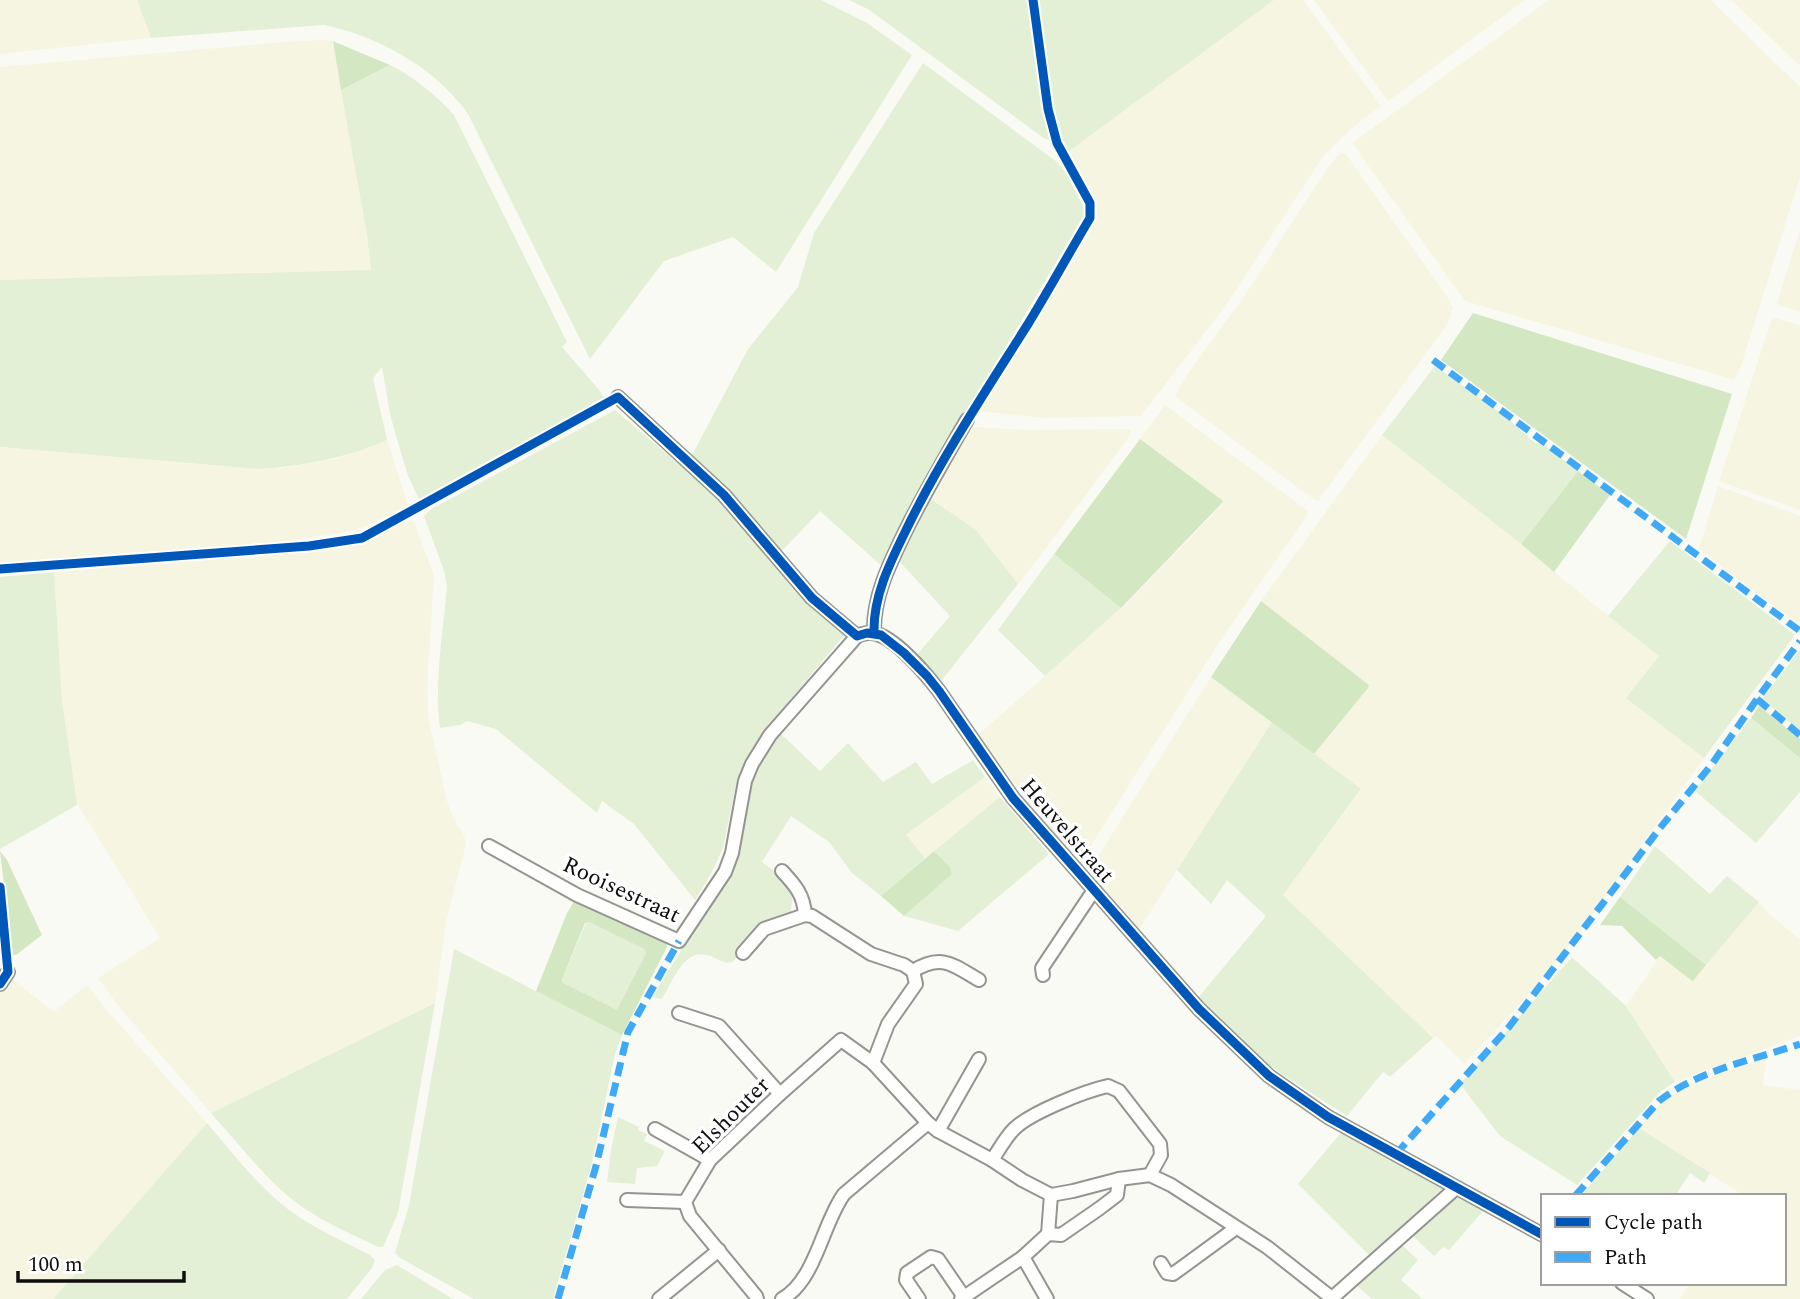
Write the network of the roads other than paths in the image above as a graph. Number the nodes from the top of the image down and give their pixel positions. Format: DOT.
graph roads {
  1 [pos="618,397"];
  2 [pos="967,420"];
  3 [pos="874,633"];
  4 [pos="857,636"];
  5 [pos="489,846"];
  6 [pos="782,871"];
  7 [pos="1094,890"];
  8 [pos="805,915"];
  9 [pos="743,953"];
  10 [pos="913,971"];
  11 [pos="8,972"];
  12 [pos="1043,975"];
  13 [pos="979,980"];
  14 [pos="0,984"];
  15 [pos="679,1013"];
  16 [pos="979,1059"];
  17 [pos="873,1063"];
  18 [pos="780,1094"];
  19 [pos="933,1127"];
  20 [pos="655,1129"];
  21 [pos="710,1160"];
  22 [pos="992,1160"];
  23 [pos="1150,1175"];
  24 [pos="1119,1179"];
  25 [pos="1457,1188"];
  26 [pos="1051,1195"];
  27 [pos="627,1200"];
  28 [pos="685,1202"];
  29 [pos="1236,1228"];
  30 [pos="1048,1234"];
  31 [pos="1541,1235"];
  32 [pos="719,1250"];
  33 [pos="1023,1256"];
  34 [pos="1161,1263"];
  35 [pos="1625,1285"];
  36 [pos="963,1298"];
  37 [pos="659,1299"];
  38 [pos="757,1299"];
  39 [pos="782,1299"];
  40 [pos="919,1299"];
  41 [pos="1047,1299"];
  42 [pos="1332,1299"];
  43 [pos="1647,1299"];
  1 -- 4 [label="street"];
  2 -- 3 [label="street"];
  3 -- 4 [label="street"];
  3 -- 7 [label="street, Heuvelstraat"];
  4 -- 5 [label="street, Rooisestraat"];
  6 -- 8 [label="street"];
  7 -- 12 [label="street"];
  7 -- 25 [label="street, Heuvelstraat"];
  8 -- 9 [label="street"];
  8 -- 10 [label="street"];
  10 -- 13 [label="street"];
  10 -- 17 [label="street"];
  11 -- 14 [label="street"];
  15 -- 18 [label="street"];
  16 -- 19 [label="street"];
  17 -- 18 [label="street, Elshouter"];
  17 -- 19 [label="street"];
  18 -- 21 [label="street, Elshouter"];
  19 -- 22 [label="street"];
  19 -- 39 [label="street"];
  20 -- 21 [label="street"];
  21 -- 28 [label="street, Elshouter"];
  22 -- 23 [label="street"];
  22 -- 26 [label="street"];
  23 -- 24 [label="street"];
  23 -- 29 [label="street"];
  24 -- 26 [label="street"];
  24 -- 30 [label="street"];
  25 -- 31 [label="street, Heuvelstraat"];
  25 -- 42 [label="street"];
  26 -- 30 [label="street"];
  27 -- 28 [label="street"];
  28 -- 32 [label="street"];
  29 -- 34 [label="street"];
  29 -- 42 [label="street"];
  30 -- 33 [label="street"];
  32 -- 37 [label="street"];
  32 -- 38 [label="street"];
  33 -- 36 [label="street"];
  33 -- 41 [label="street"];
  35 -- 43 [label="street"];
  36 -- 40 [label="street"];
}
